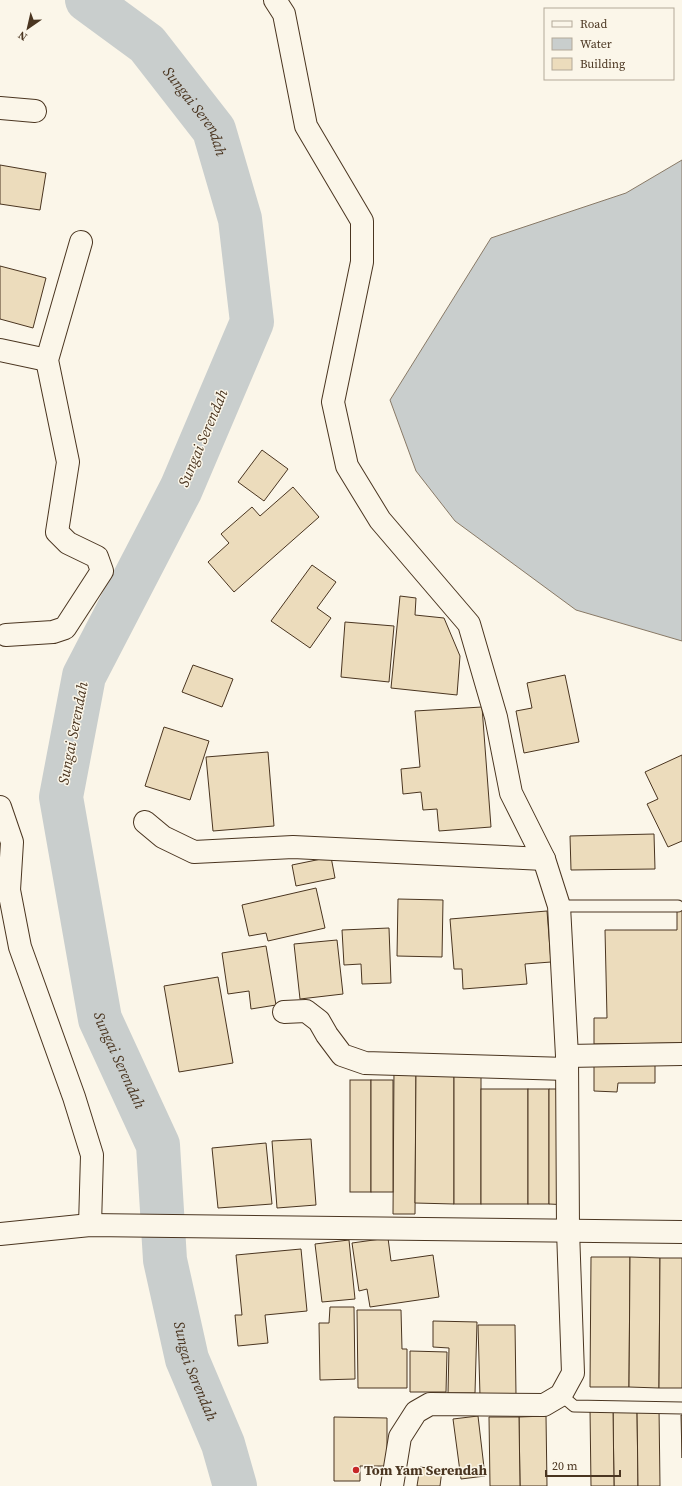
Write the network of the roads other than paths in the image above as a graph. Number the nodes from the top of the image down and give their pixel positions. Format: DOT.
graph roads {
  1 [pos="275,0"];
  2 [pos="0,108"];
  3 [pos="35,111"];
  4 [pos="81,242"];
  5 [pos="0,350"];
  6 [pos="47,360"];
  7 [pos="6,635"];
  8 [pos="0,807"];
  9 [pos="144,822"];
  10 [pos="544,859"];
  11 [pos="559,906"];
  12 [pos="678,906"];
  13 [pos="284,1012"];
  14 [pos="682,1054"];
  15 [pos="567,1063"];
  16 [pos="90,1225"];
  17 [pos="568,1230"];
  18 [pos="682,1232"];
  19 [pos="0,1234"];
  20 [pos="561,1395"];
  21 [pos="682,1408"];
  22 [pos="392,1486"];
  1 -- 10 [label="street"];
  2 -- 3 [label="street"];
  4 -- 6 [label="street"];
  5 -- 6 [label="street"];
  6 -- 7 [label="street"];
  8 -- 16 [label="street"];
  9 -- 10 [label="street"];
  10 -- 11 [label="street"];
  11 -- 12 [label="lane"];
  11 -- 15 [label="street"];
  13 -- 15 [label="street"];
  14 -- 15 [label="street"];
  15 -- 17 [label="street"];
  16 -- 17 [label="street"];
  16 -- 19 [label="street"];
  17 -- 18 [label="street"];
  17 -- 20 [label="street"];
  20 -- 21 [label="lane"];
  20 -- 22 [label="street"];
}
